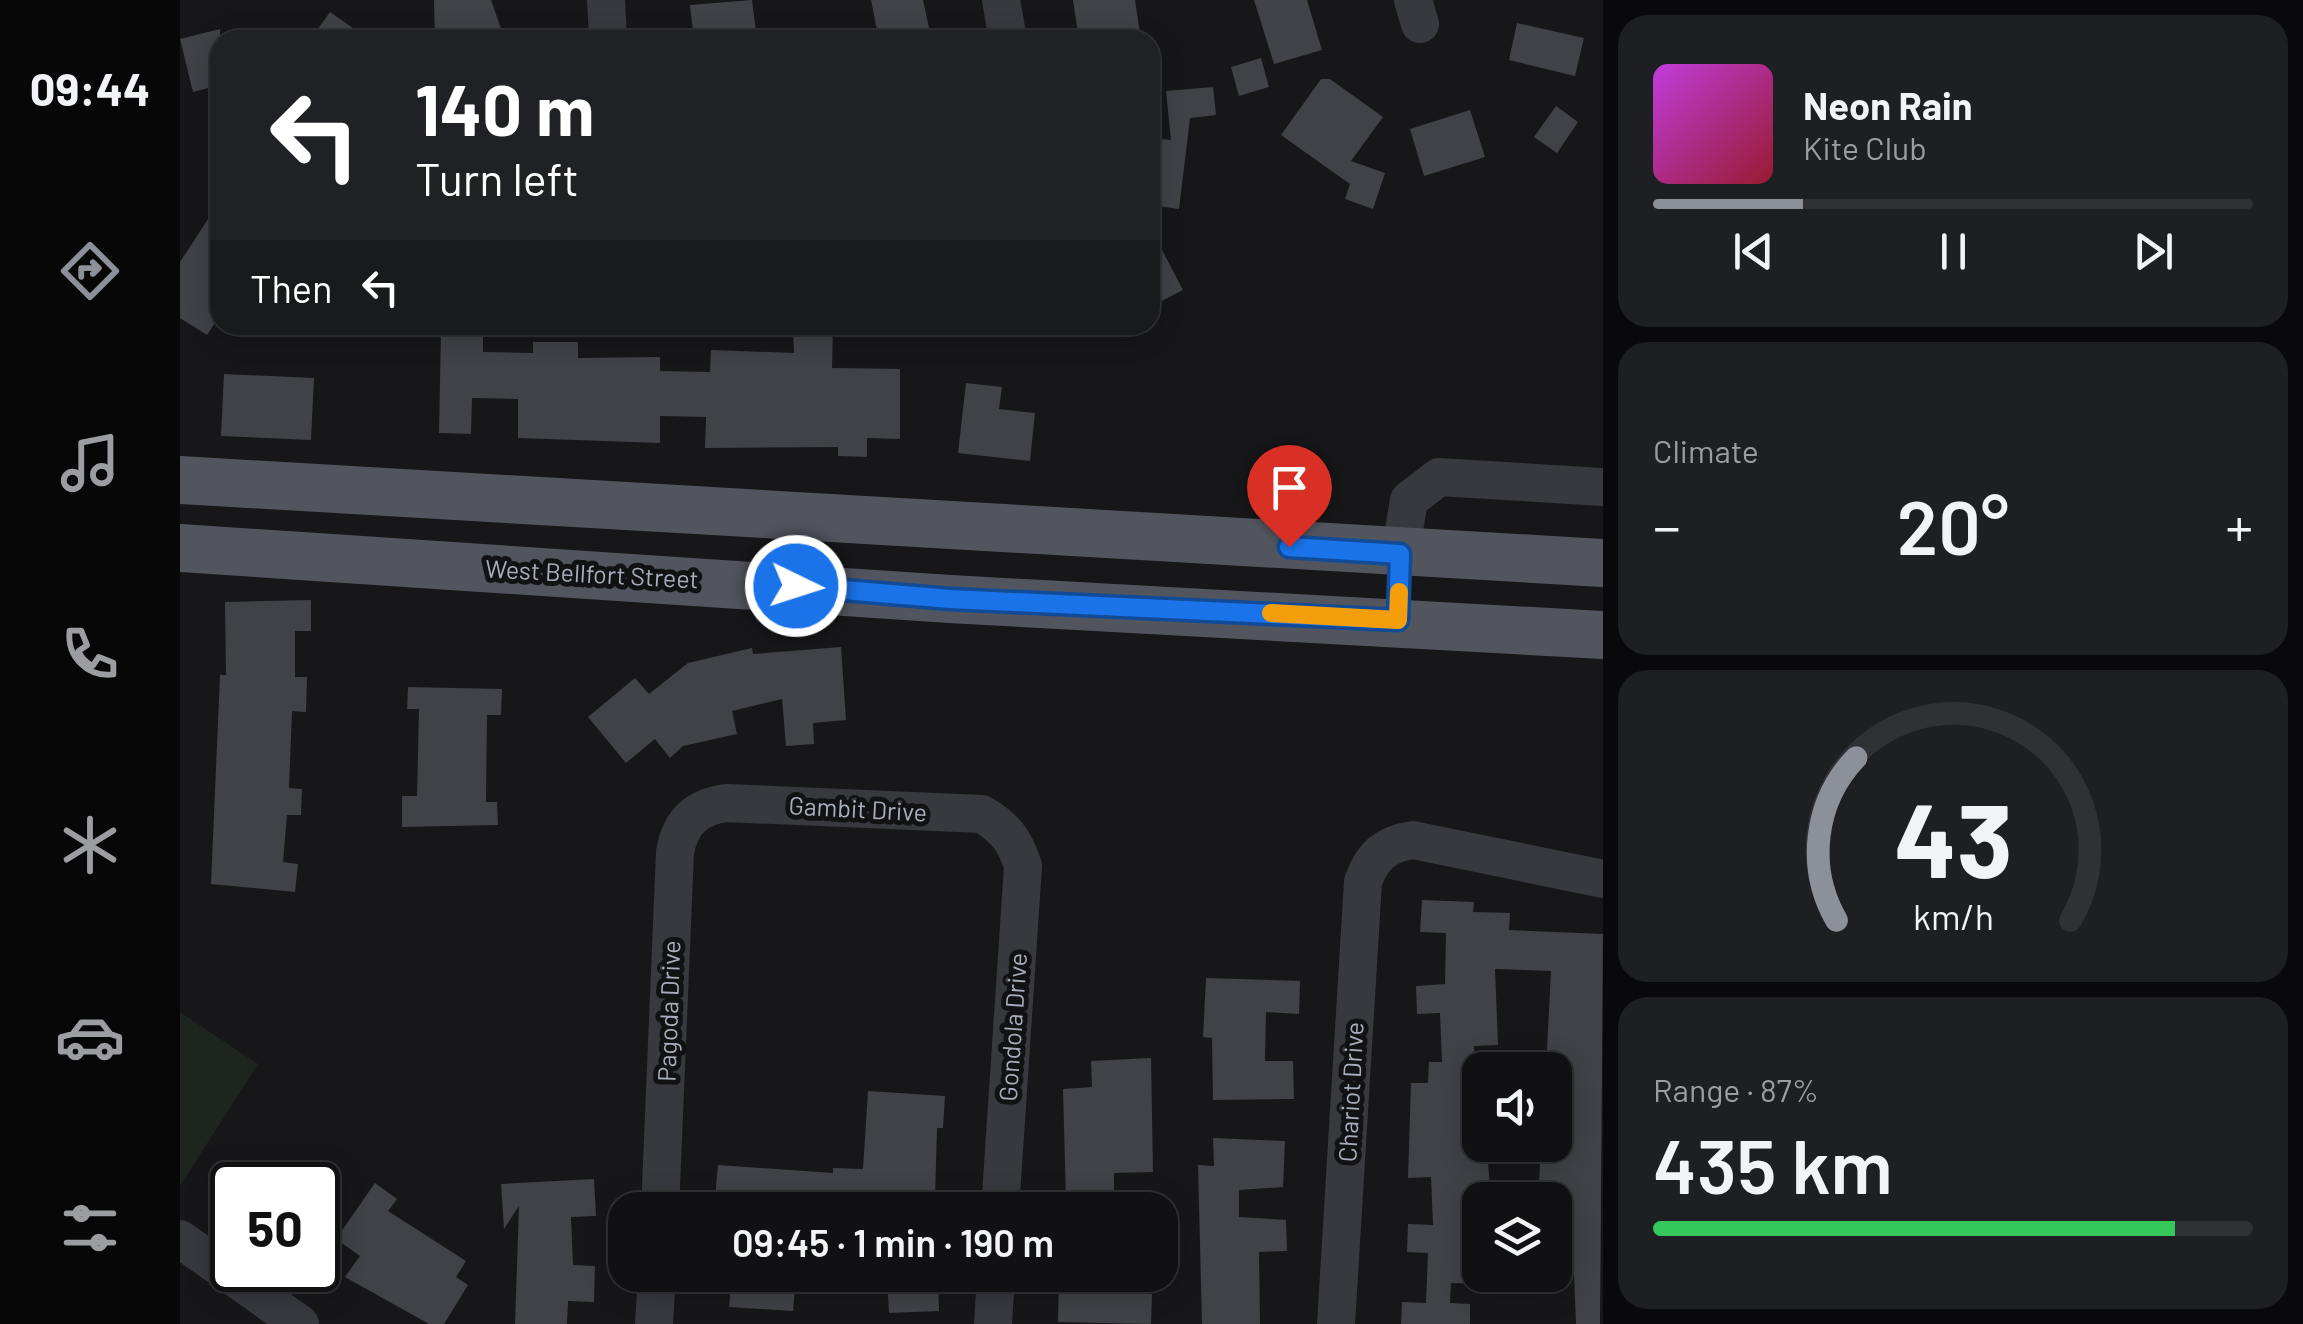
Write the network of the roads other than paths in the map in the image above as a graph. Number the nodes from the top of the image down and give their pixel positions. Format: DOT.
graph roads {
  1 [pos="606,0"];
  2 [pos="1001,0"];
  3 [pos="608,30"];
  4 [pos="1006,30"];
  5 [pos="180,480"];
  6 [pos="1603,487"];
  7 [pos="796,516"];
  8 [pos="180,548"];
  9 [pos="1400,554"];
  10 [pos="1603,563"];
  11 [pos="796,586"];
  12 [pos="1398,620"];
  13 [pos="1603,635"];
  14 [pos="691,816"];
  15 [pos="1016,844"];
  16 [pos="1603,880"];
  17 [pos="661,1192"];
  18 [pos="1001,1192"];
  19 [pos="180,1239"];
  20 [pos="656,1292"];
  21 [pos="995,1292"];
  22 [pos="300,1324"];
  23 [pos="654,1324"];
  24 [pos="992,1324"];
  25 [pos="1336,1324"];
  1 -- 3 [label="street"];
  2 -- 4 [label="street"];
  5 -- 7 [label="main road"];
  6 -- 9 [label="street"];
  7 -- 9 [label="main road"];
  7 -- 11 [label="main road"];
  8 -- 11 [label="main road, West Bellfort Street"];
  9 -- 10 [label="main road"];
  9 -- 12 [label="main road"];
  11 -- 12 [label="main road, West Bellfort Street"];
  12 -- 13 [label="main road, West Bellfort Street"];
  14 -- 15 [label="street, Gambit Drive"];
  14 -- 17 [label="street, Pagoda Drive"];
  15 -- 18 [label="street, Gondola Drive"];
  16 -- 25 [label="street, Chariot Drive"];
  19 -- 22 [label="street"];
  20 -- 23 [label="street"];
  21 -- 24 [label="street"];
}
